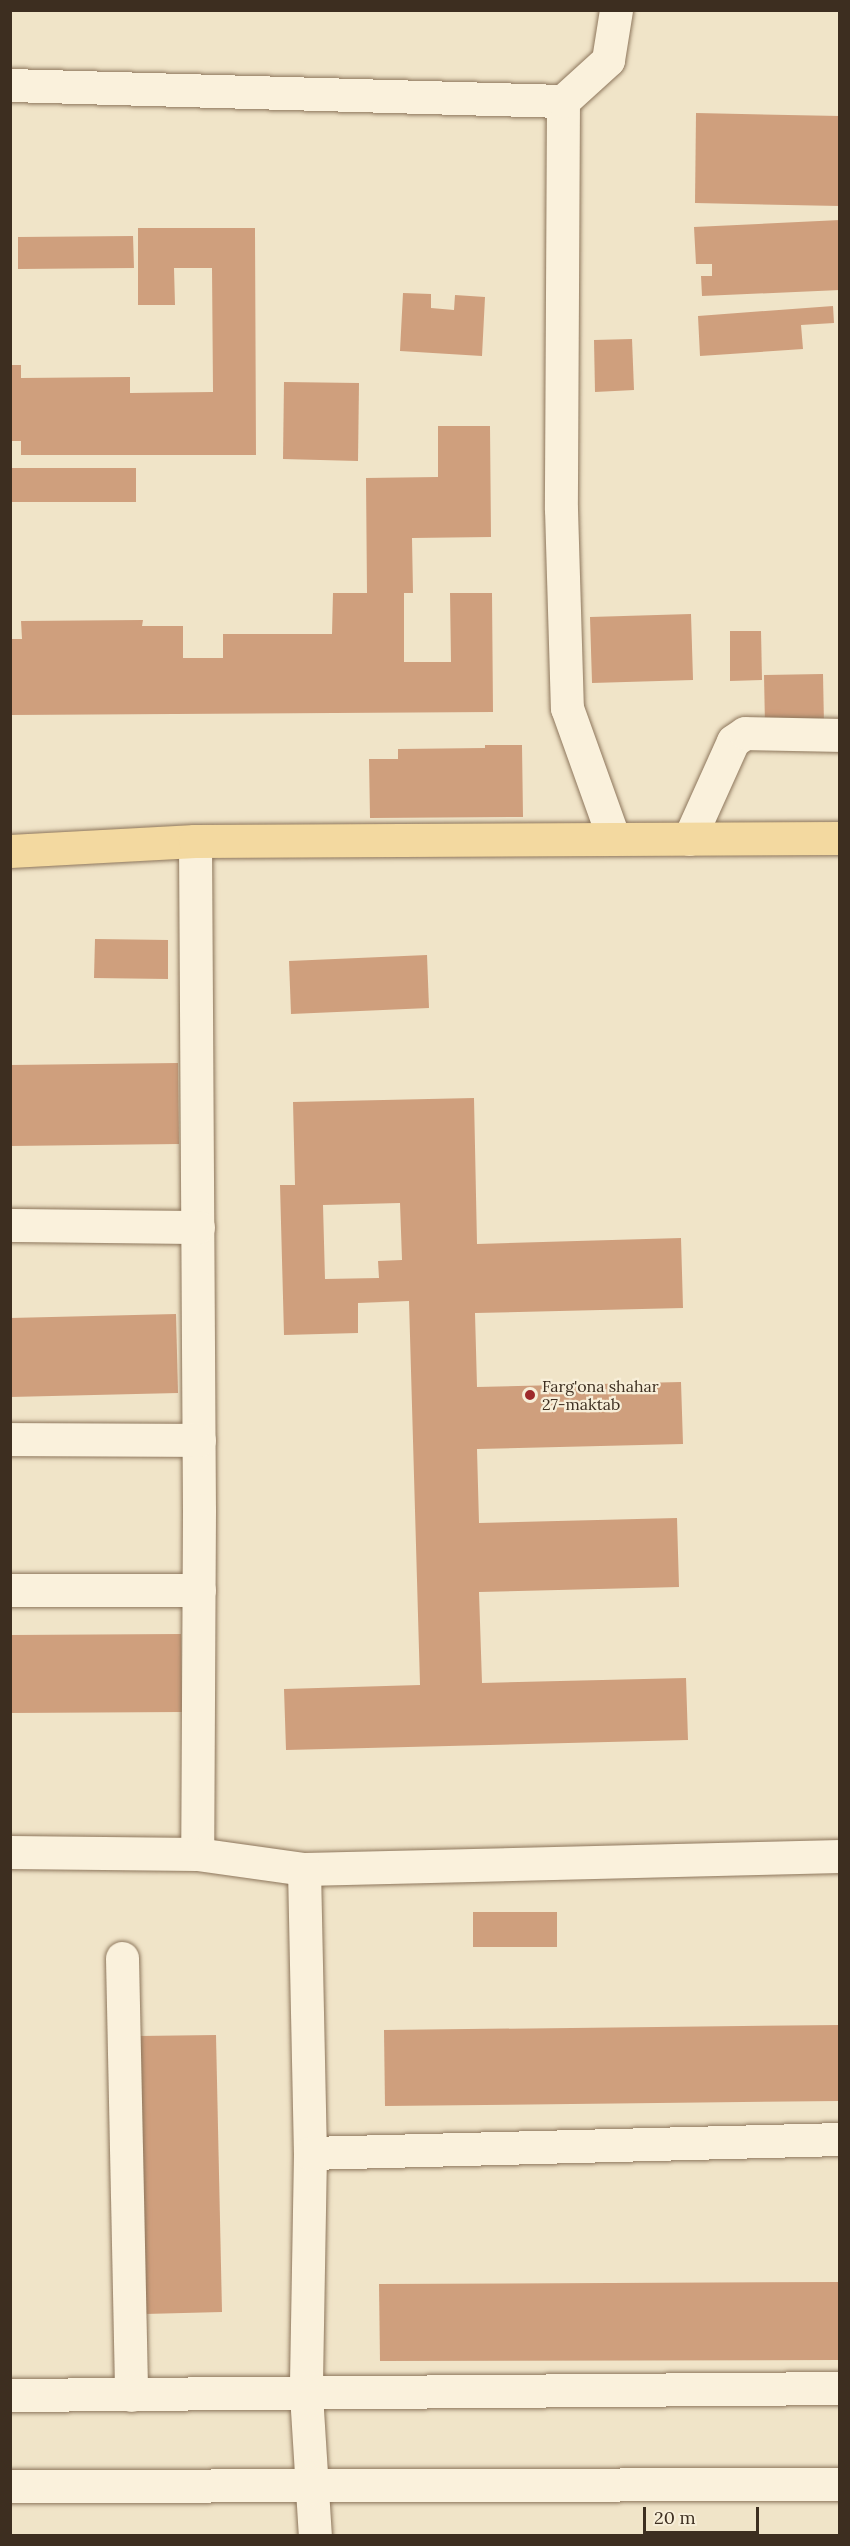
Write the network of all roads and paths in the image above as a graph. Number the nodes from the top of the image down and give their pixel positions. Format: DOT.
graph roads {
  1 [pos="616,10"];
  2 [pos="10,85"];
  3 [pos="563,101"];
  4 [pos="840,735"];
  5 [pos="840,838"];
  6 [pos="614,839"];
  7 [pos="689,839"];
  8 [pos="195,842"];
  9 [pos="10,851"];
  10 [pos="10,1226"];
  11 [pos="198,1227"];
  12 [pos="10,1439"];
  13 [pos="199,1440"];
  14 [pos="10,1590"];
  15 [pos="199,1590"];
  16 [pos="10,1852"];
  17 [pos="197,1854"];
  18 [pos="840,1856"];
  19 [pos="304,1869"];
  20 [pos="122,1958"];
  21 [pos="840,2139"];
  22 [pos="310,2153"];
  23 [pos="840,2388"];
  24 [pos="306,2394"];
  25 [pos="10,2395"];
  26 [pos="131,2395"];
  27 [pos="840,2484"];
  28 [pos="312,2485"];
  29 [pos="10,2486"];
  30 [pos="315,2535"];
  1 -- 3 [label="street"];
  2 -- 3 [label="street"];
  3 -- 6 [label="street"];
  4 -- 7 [label="street"];
  5 -- 7 [label="main road"];
  6 -- 7 [label="main road"];
  6 -- 8 [label="main road"];
  8 -- 9 [label="main road"];
  8 -- 11 [label="street"];
  10 -- 11 [label="street"];
  11 -- 13 [label="street"];
  12 -- 13 [label="street"];
  13 -- 15 [label="street"];
  14 -- 15 [label="street"];
  15 -- 17 [label="street"];
  16 -- 17 [label="street"];
  17 -- 19 [label="street"];
  18 -- 19 [label="street"];
  19 -- 22 [label="street"];
  20 -- 26 [label="street"];
  21 -- 22 [label="street"];
  22 -- 24 [label="street"];
  23 -- 24 [label="street"];
  24 -- 26 [label="street"];
  24 -- 28 [label="street"];
  25 -- 26 [label="street"];
  27 -- 28 [label="street"];
  28 -- 29 [label="street"];
  28 -- 30 [label="street"];
}
